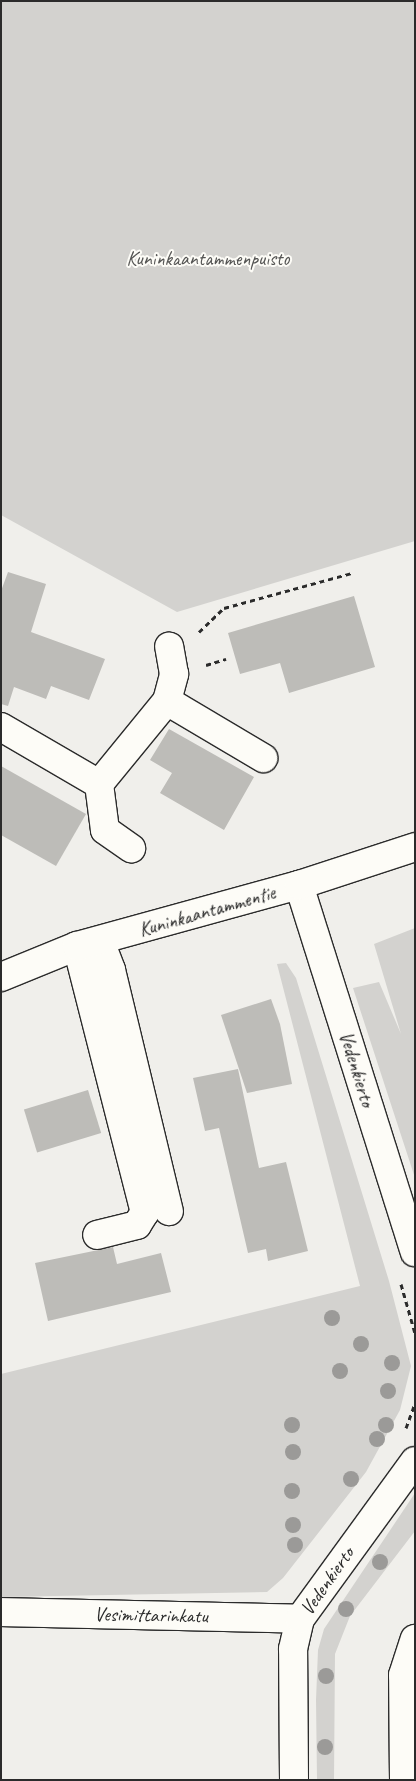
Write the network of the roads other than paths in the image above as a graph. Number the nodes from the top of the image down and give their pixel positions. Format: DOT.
graph roads {
  1 [pos="169,646"];
  2 [pos="167,701"];
  3 [pos="1,726"];
  4 [pos="263,758"];
  5 [pos="99,784"];
  6 [pos="131,848"];
  7 [pos="415,848"];
  8 [pos="299,885"];
  9 [pos="88,944"];
  10 [pos="1,977"];
  11 [pos="169,1211"];
  12 [pos="97,1235"];
  13 [pos="415,1252"];
  14 [pos="415,1462"];
  15 [pos="1,1612"];
  16 [pos="300,1619"];
  17 [pos="415,1639"];
  18 [pos="294,1780"];
  19 [pos="404,1780"];
  1 -- 2 [label="street"];
  2 -- 4 [label="street"];
  2 -- 5 [label="street"];
  3 -- 5 [label="street"];
  5 -- 6 [label="street"];
  7 -- 8 [label="street, Kuninkaantammentie"];
  8 -- 9 [label="street, Kuninkaantammentie"];
  8 -- 13 [label="street, Vedenkierto"];
  9 -- 10 [label="street, Kuninkaantammentie"];
  9 -- 11 [label="street"];
  9 -- 12 [label="street"];
  14 -- 16 [label="street, Vedenkierto"];
  15 -- 16 [label="street, Vesimittarinkatu"];
  16 -- 18 [label="street, Vedenkierto"];
  17 -- 19 [label="street"];
}
